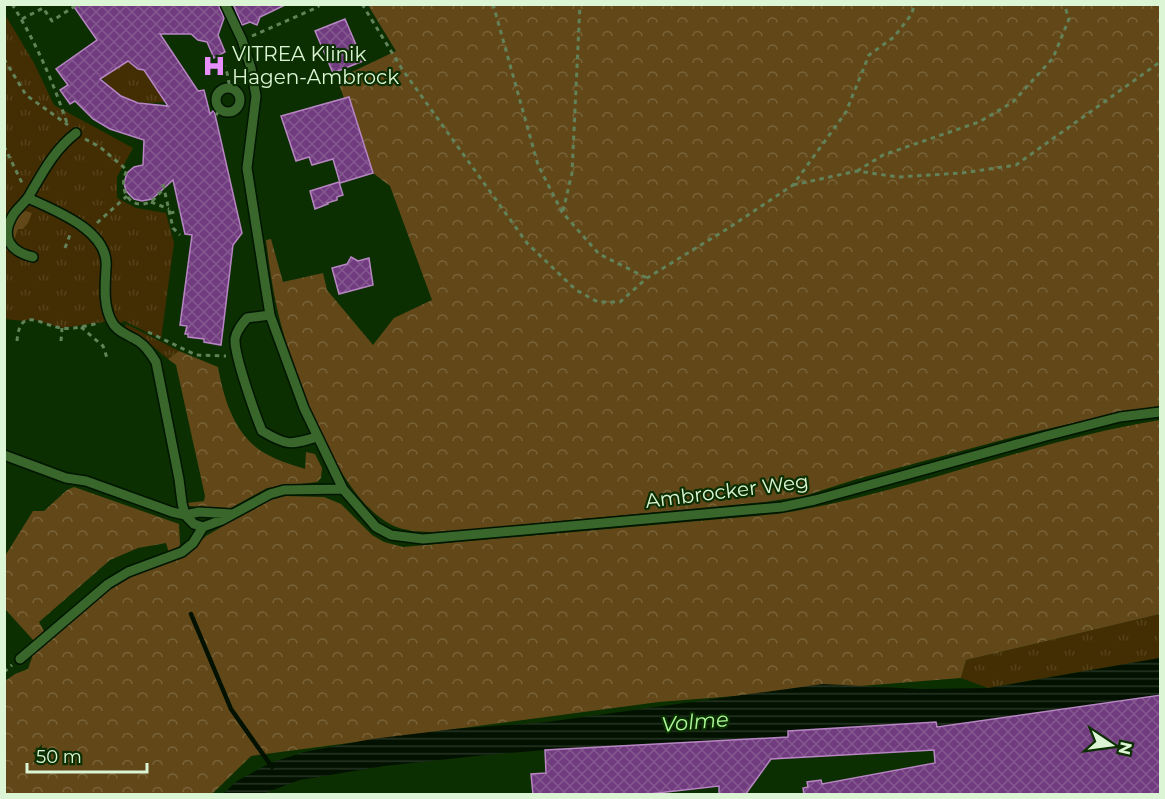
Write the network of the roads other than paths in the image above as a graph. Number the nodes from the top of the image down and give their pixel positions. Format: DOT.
graph roads {
  1 [pos="225,4"];
  2 [pos="239,105"];
  3 [pos="255,110"];
  4 [pos="76,133"];
  5 [pos="28,198"];
  6 [pos="33,257"];
  7 [pos="270,315"];
  8 [pos="1161,412"];
  9 [pos="317,437"];
  10 [pos="4,455"];
  11 [pos="343,489"];
  12 [pos="232,514"];
  13 [pos="185,515"];
  14 [pos="203,527"];
  15 [pos="20,659"];
  1 -- 3 [label="lane, Ambrocker Weg"];
  2 -- 2 [label="lane"];
  2 -- 3 [label="lane"];
  3 -- 7 [label="lane, Ambrocker Weg"];
  4 -- 5 [label="lane"];
  5 -- 6 [label="lane"];
  5 -- 13 [label="lane"];
  7 -- 9 [label="lane, Ambrocker Weg"];
  7 -- 9 [label="lane"];
  8 -- 11 [label="lane, Ambrocker Weg"];
  9 -- 11 [label="lane, Ambrocker Weg"];
  10 -- 13 [label="lane"];
  11 -- 12 [label="lane"];
  12 -- 13 [label="lane"];
  12 -- 14 [label="lane"];
  13 -- 14 [label="lane"];
  14 -- 15 [label="lane"];
}
